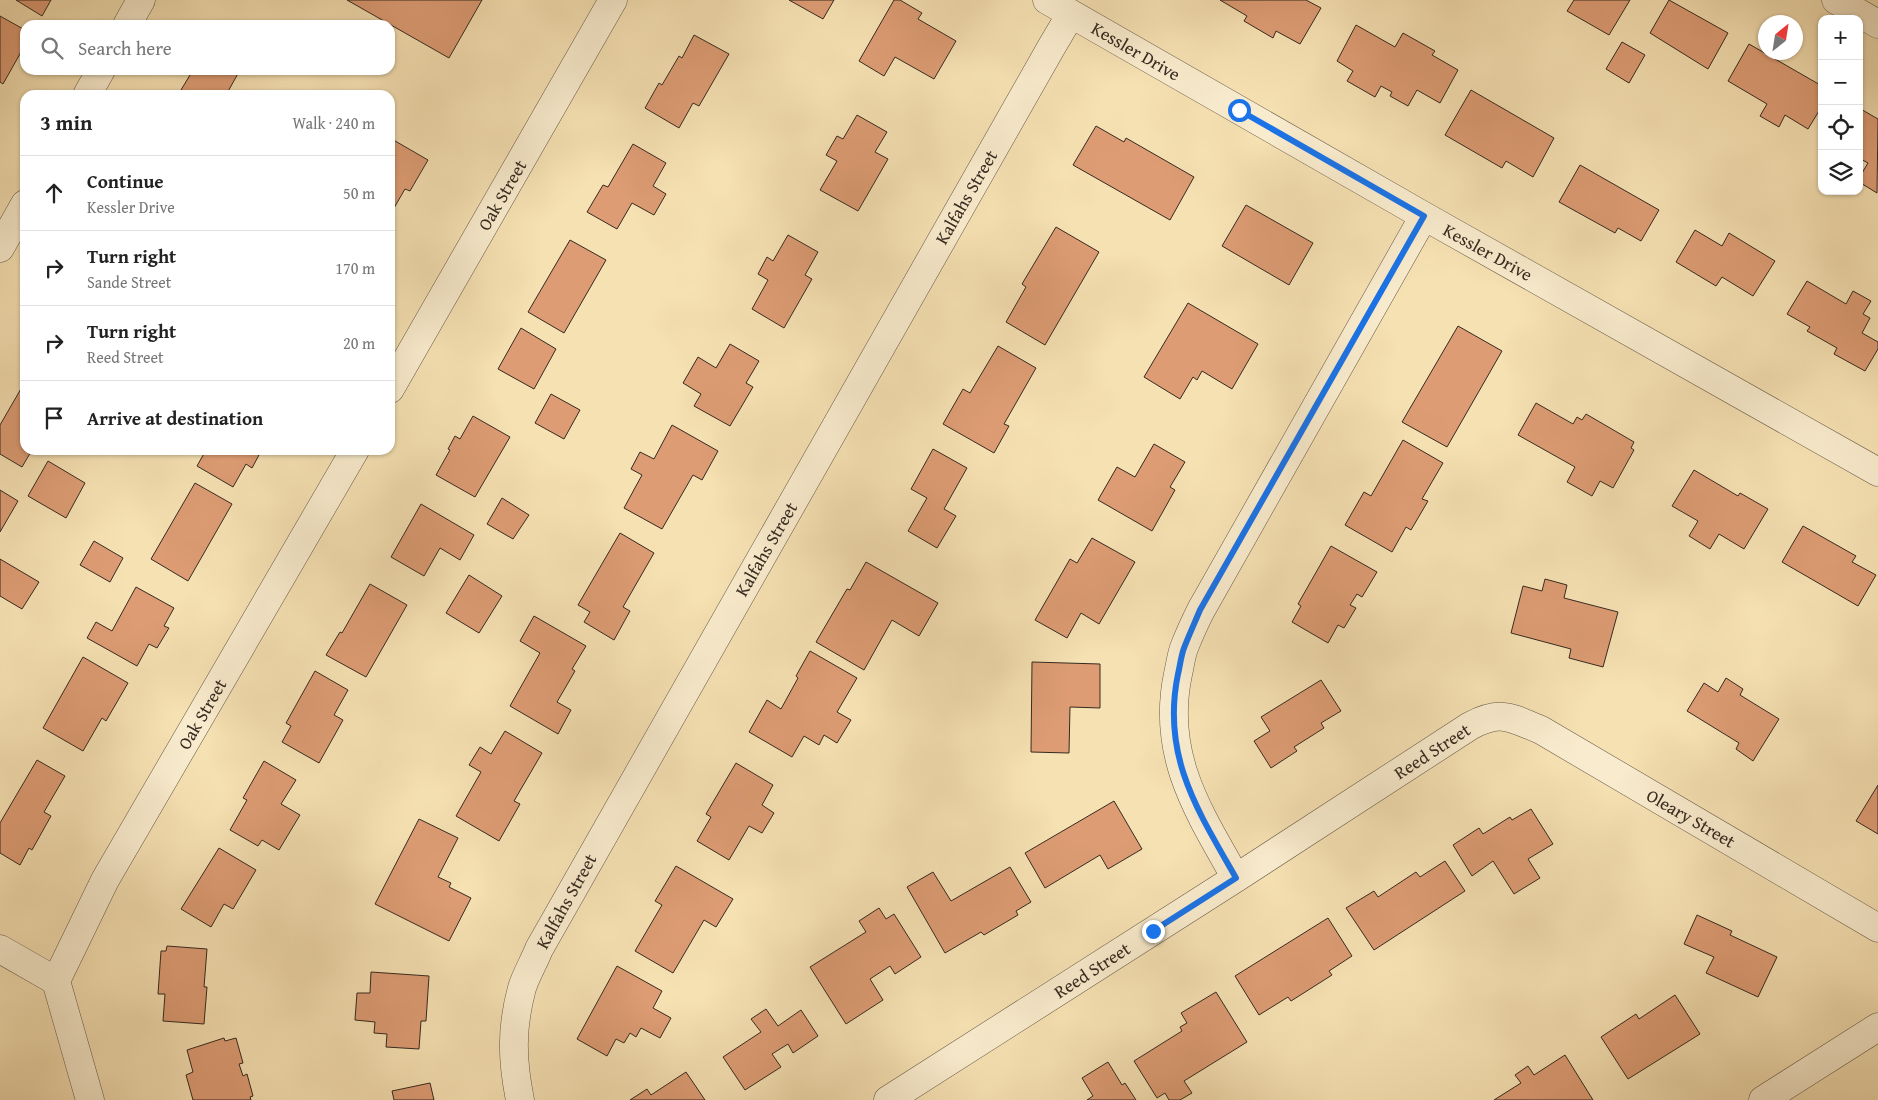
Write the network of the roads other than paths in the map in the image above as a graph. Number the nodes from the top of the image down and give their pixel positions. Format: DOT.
graph roads {
  1 [pos="141,0"];
  2 [pos="613,0"];
  3 [pos="1047,0"];
  4 [pos="1836,0"];
  5 [pos="1071,14"];
  6 [pos="130,20"];
  7 [pos="1878,24"];
  8 [pos="98,75"];
  9 [pos="90,90"];
  10 [pos="20,213"];
  11 [pos="1424,216"];
  12 [pos="0,248"];
  13 [pos="395,380"];
  14 [pos="352,455"];
  15 [pos="1878,472"];
  16 [pos="1500,715"];
  17 [pos="1236,878"];
  18 [pos="1878,928"];
  19 [pos="0,949"];
  20 [pos="56,981"];
  21 [pos="1878,1027"];
  22 [pos="90,1100"];
  23 [pos="520,1100"];
  24 [pos="888,1100"];
  25 [pos="1763,1100"];
  1 -- 6 [label="street"];
  2 -- 13 [label="street, Oak Street"];
  3 -- 5 [label="street, Kessler Drive"];
  4 -- 7 [label="street"];
  5 -- 11 [label="street, Kessler Drive"];
  5 -- 23 [label="street, Kalfahs Street"];
  8 -- 9 [label="street"];
  10 -- 12 [label="street"];
  11 -- 15 [label="street, Kessler Drive"];
  11 -- 17 [label="street"];
  14 -- 20 [label="street, Oak Street"];
  16 -- 17 [label="street, Reed Street"];
  16 -- 18 [label="street, Oleary Street"];
  17 -- 24 [label="street, Reed Street"];
  19 -- 20 [label="street"];
  20 -- 22 [label="street"];
  21 -- 25 [label="street"];
}
